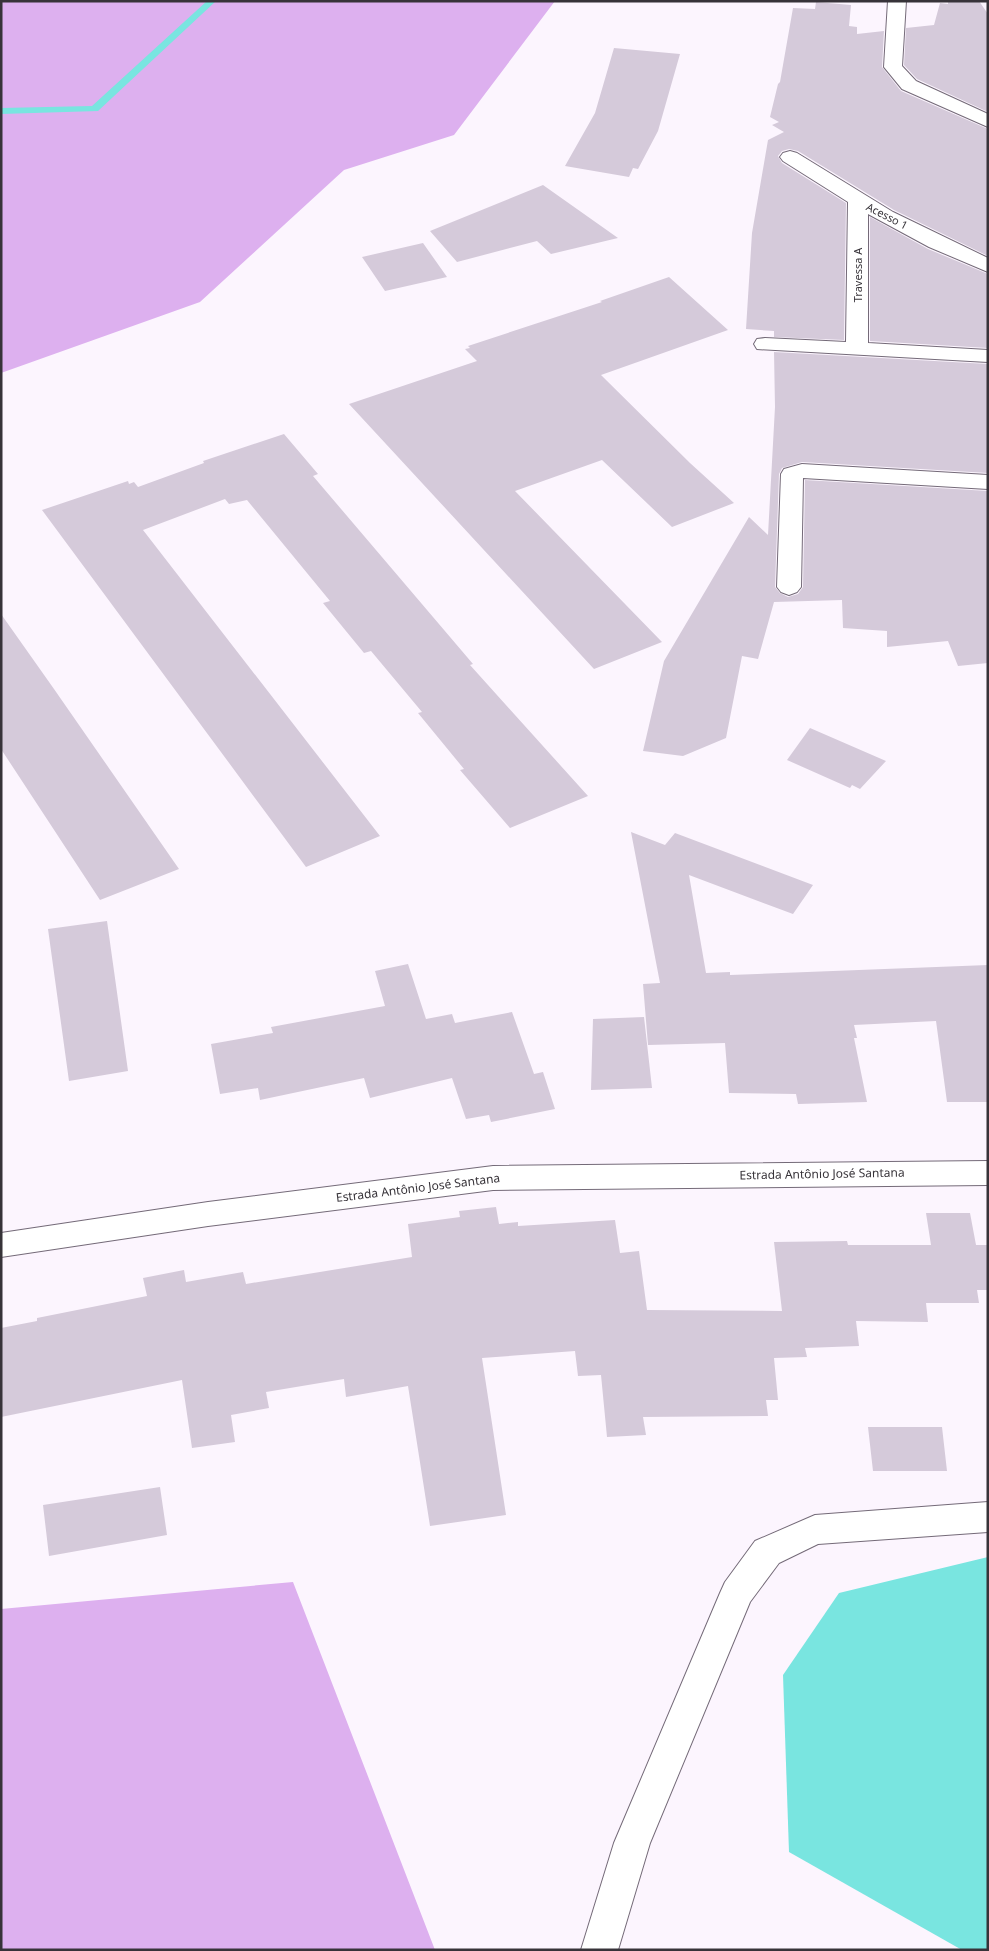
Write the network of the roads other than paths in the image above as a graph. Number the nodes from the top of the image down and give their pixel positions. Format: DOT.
graph roads {
  1 [pos="897,1"];
  2 [pos="988,121"];
  3 [pos="790,158"];
  4 [pos="858,202"];
  5 [pos="988,266"];
  6 [pos="765,344"];
  7 [pos="858,348"];
  8 [pos="988,356"];
  9 [pos="988,482"];
  10 [pos="789,587"];
  11 [pos="988,1173"];
  12 [pos="1,1245"];
  13 [pos="988,1517"];
  14 [pos="599,1950"];
  1 -- 2 [label="street"];
  3 -- 4 [label="street, Acesso 1"];
  4 -- 5 [label="street, Acesso 1"];
  4 -- 7 [label="street, Travessa A"];
  6 -- 7 [label="street"];
  7 -- 8 [label="street"];
  9 -- 10 [label="street"];
  11 -- 12 [label="street, Estrada Antônio José Santana"];
  13 -- 14 [label="street"];
}
